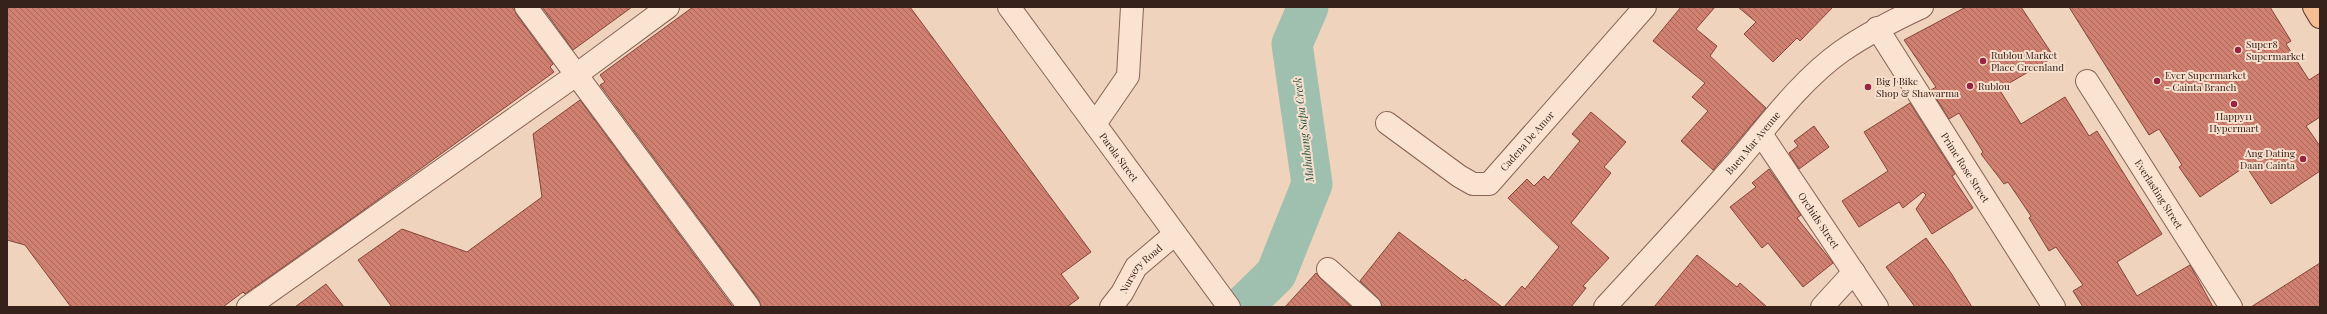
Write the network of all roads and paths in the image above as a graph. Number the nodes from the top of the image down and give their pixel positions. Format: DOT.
graph roads {
  1 [pos="526,7"];
  2 [pos="668,7"];
  3 [pos="1009,7"];
  4 [pos="1132,7"];
  5 [pos="1645,7"];
  6 [pos="1922,7"];
  7 [pos="2314,7"];
  8 [pos="2320,17"];
  9 [pos="1877,28"];
  10 [pos="576,75"];
  11 [pos="2088,81"];
  12 [pos="1387,122"];
  13 [pos="1095,124"];
  14 [pos="1761,134"];
  15 [pos="1175,234"];
  16 [pos="1328,269"];
  17 [pos="1854,272"];
  18 [pos="248,307"];
  19 [pos="749,307"];
  20 [pos="1111,307"];
  21 [pos="1229,307"];
  22 [pos="1370,307"];
  23 [pos="1605,307"];
  24 [pos="1822,307"];
  25 [pos="1877,307"];
  26 [pos="2054,307"];
  27 [pos="2231,307"];
  1 -- 10 [label="street"];
  2 -- 10 [label="street"];
  3 -- 13 [label="street, Parola Street"];
  4 -- 13 [label="street"];
  5 -- 12 [label="street, Cadena De Amor"];
  6 -- 9 [label="street, Buen Mar Avenue"];
  7 -- 8 [label="main road"];
  9 -- 14 [label="street, Buen Mar Avenue"];
  9 -- 26 [label="street, Prime Rose Street"];
  10 -- 18 [label="street"];
  10 -- 19 [label="street"];
  11 -- 27 [label="street, Everlasting Street"];
  13 -- 15 [label="street, Parola Street"];
  14 -- 17 [label="street, Orchids Street"];
  14 -- 23 [label="street, Buen Mar Avenue"];
  15 -- 20 [label="street, Nursery Road"];
  15 -- 21 [label="street, Parola Street"];
  16 -- 22 [label="street"];
  17 -- 24 [label="street"];
  17 -- 25 [label="street, Orchids Street"];
}
